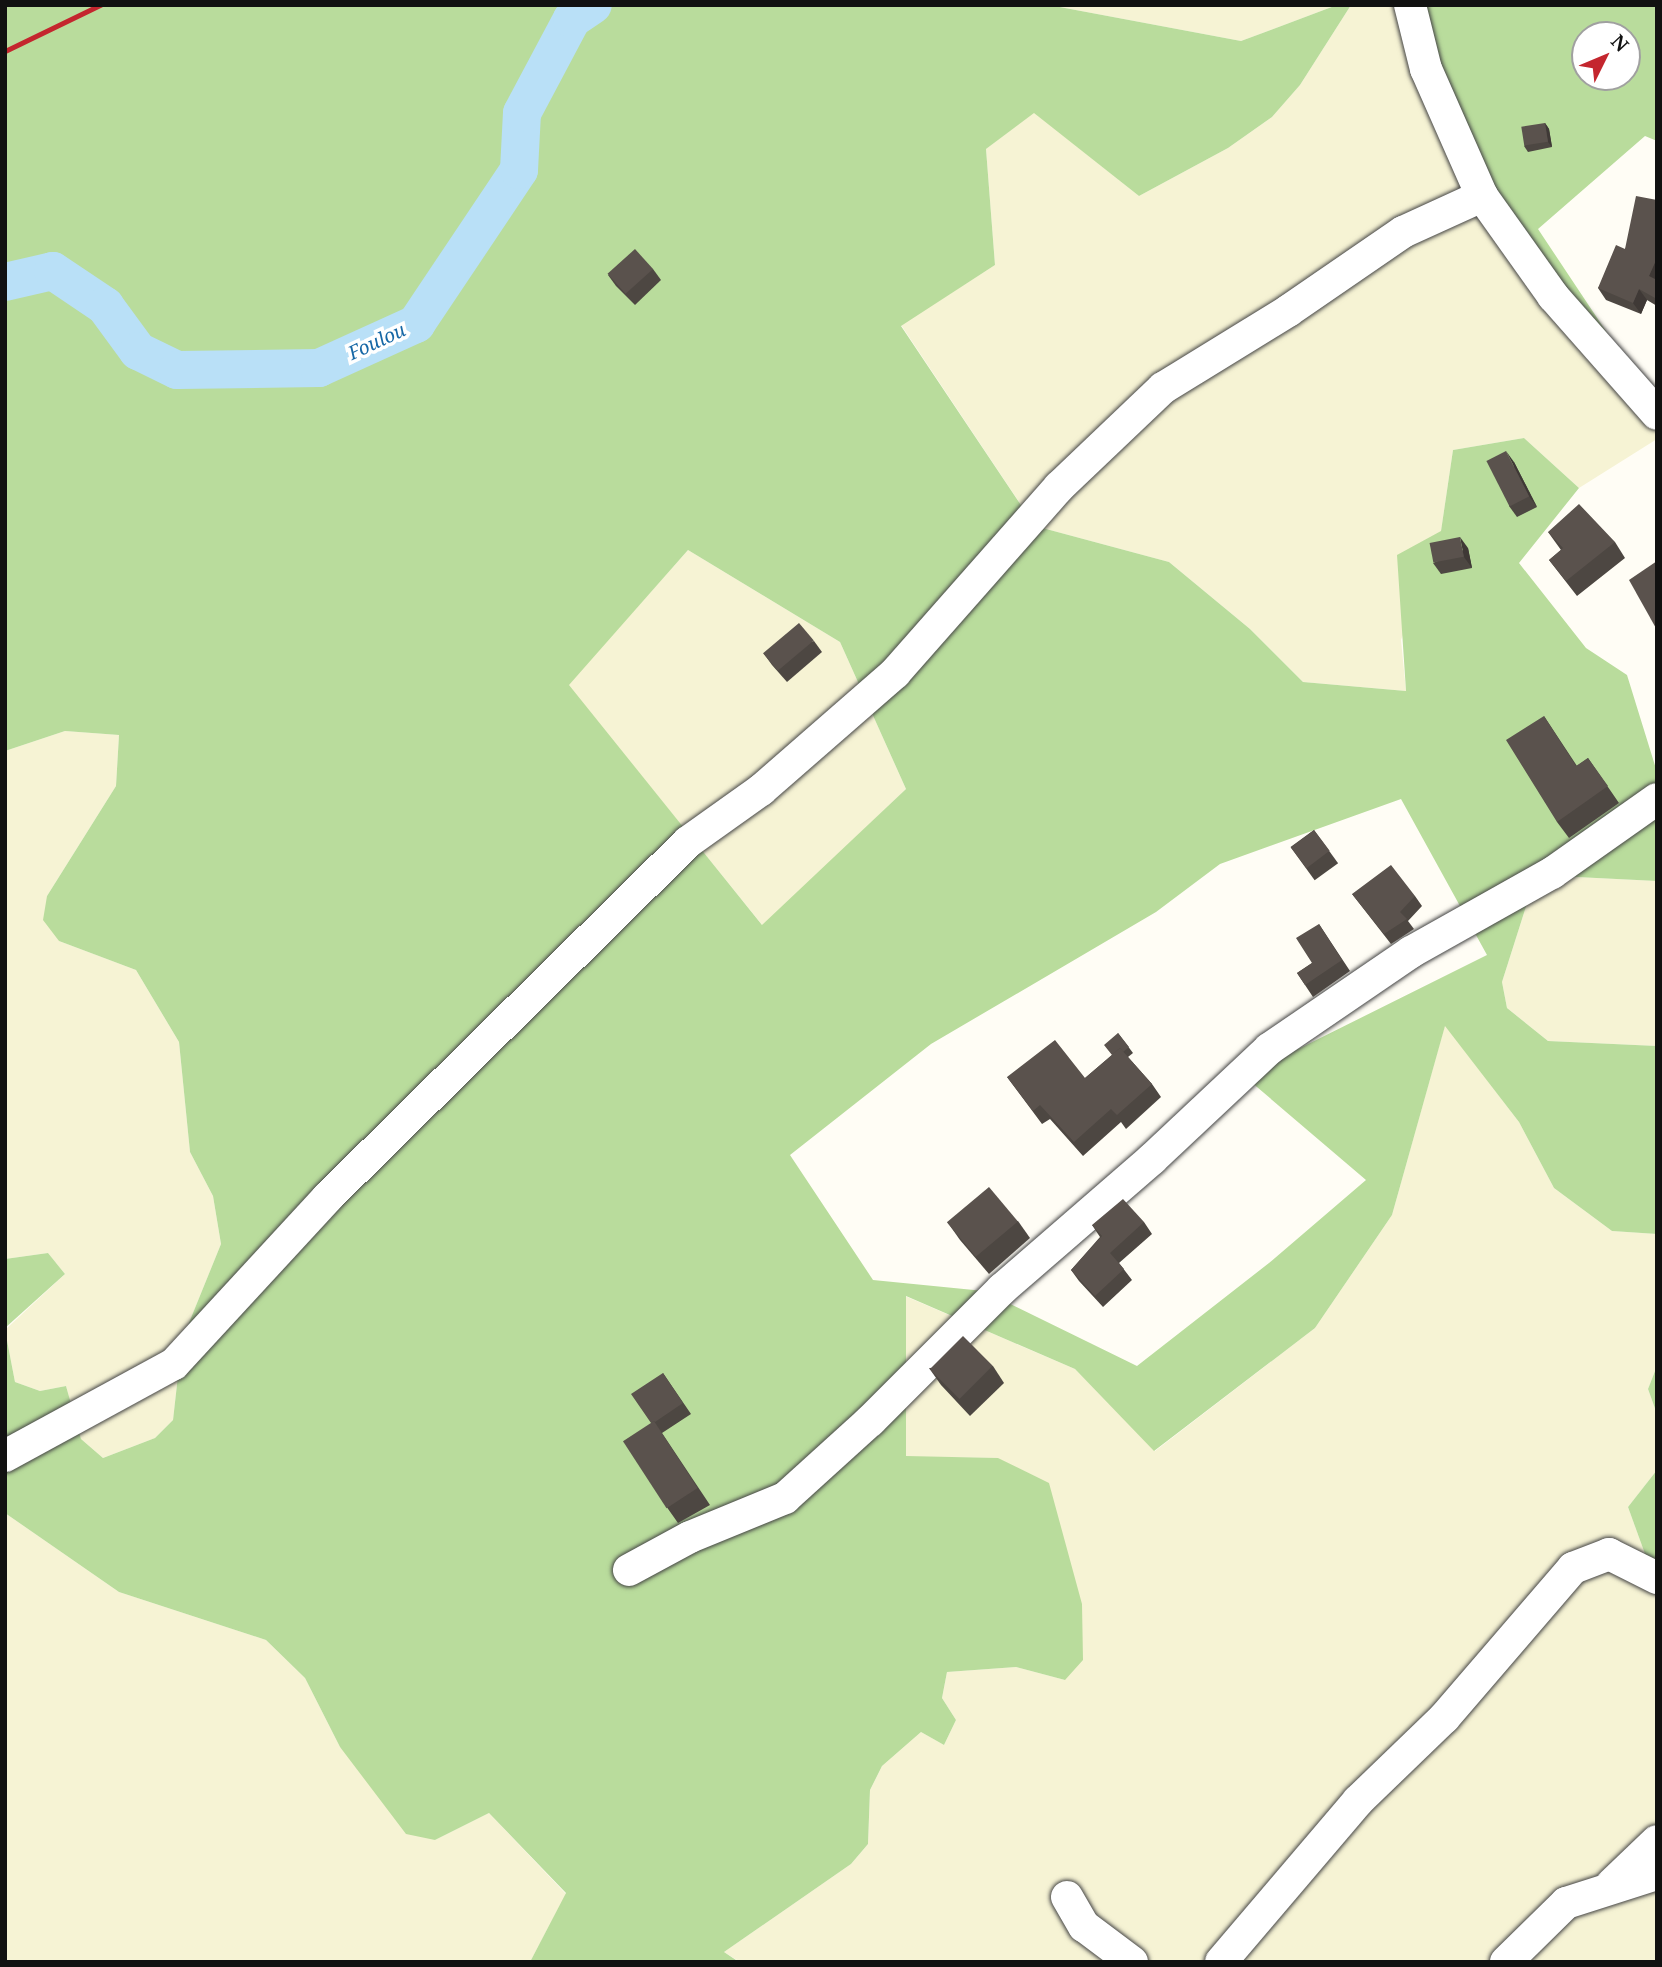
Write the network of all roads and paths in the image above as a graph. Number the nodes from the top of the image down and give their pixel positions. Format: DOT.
graph roads {
  1 [pos="1410,5"];
  2 [pos="1482,196"];
  3 [pos="1657,414"];
  4 [pos="1657,799"];
  5 [pos="5,1456"];
  6 [pos="629,1570"];
  7 [pos="1657,1578"];
  8 [pos="1657,1842"];
  9 [pos="1657,1874"];
  10 [pos="1610,1887"];
  11 [pos="1067,1896"];
  12 [pos="1132,1962"];
  13 [pos="1221,1962"];
  14 [pos="1506,1962"];
  1 -- 2 [label="street"];
  2 -- 3 [label="street"];
  2 -- 5 [label="street"];
  4 -- 6 [label="street"];
  7 -- 13 [label="street"];
  8 -- 10 [label="street"];
  9 -- 10 [label="street"];
  10 -- 14 [label="street"];
  11 -- 12 [label="street"];
}
